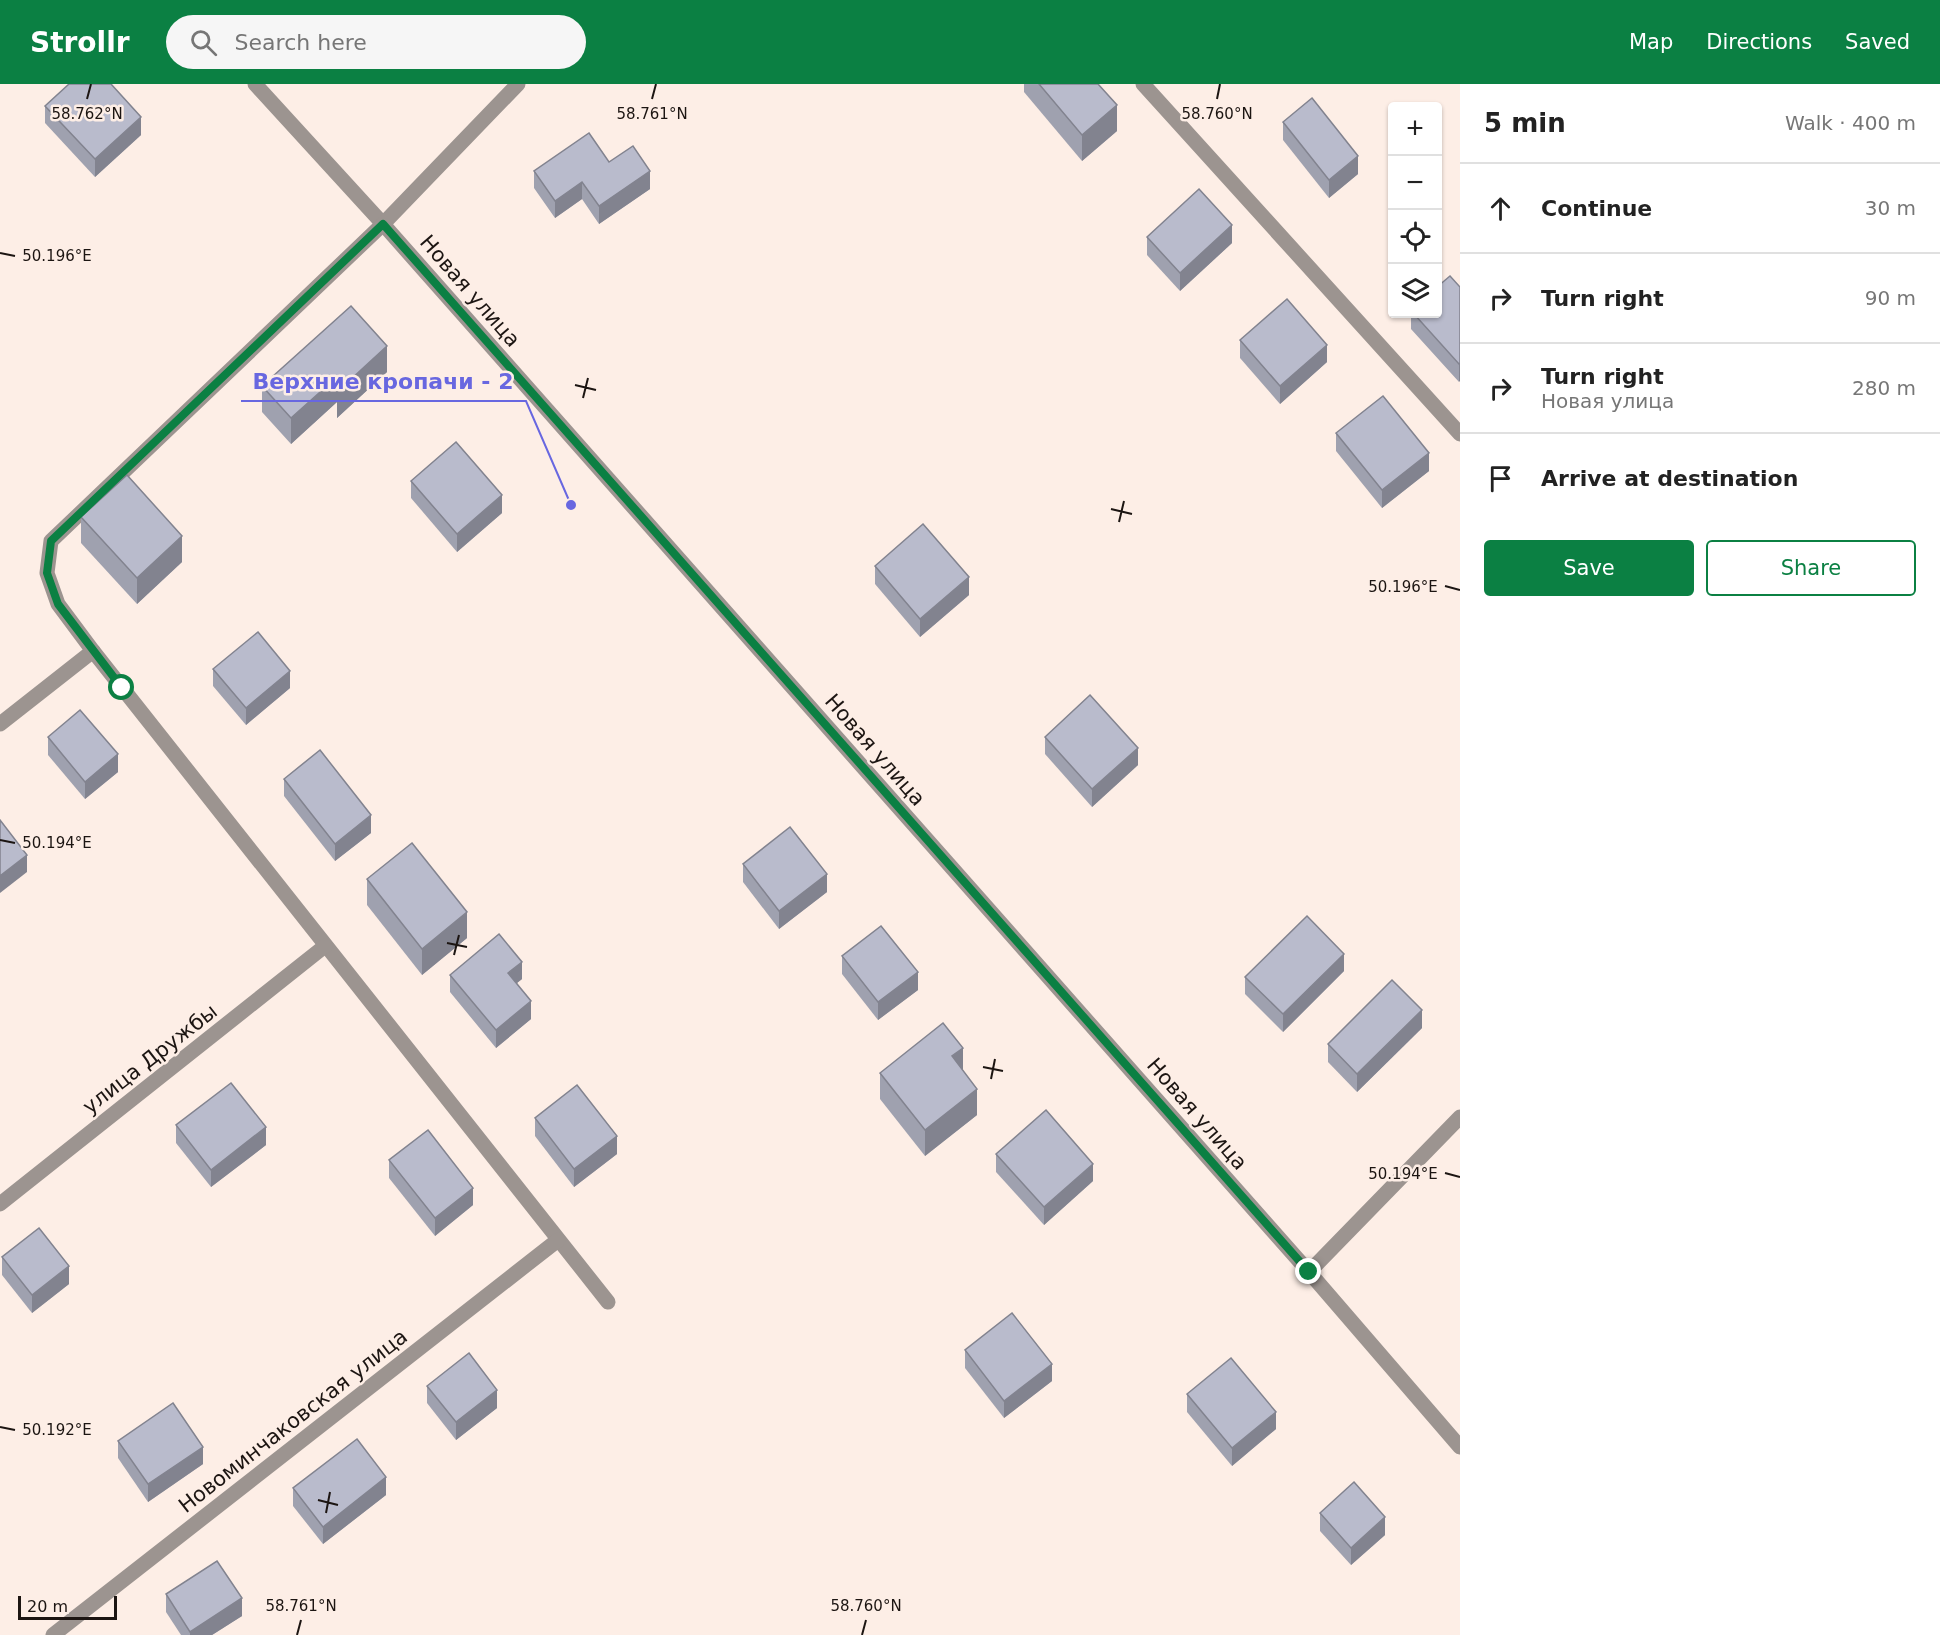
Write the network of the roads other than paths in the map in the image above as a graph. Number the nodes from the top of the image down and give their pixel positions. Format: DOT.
graph roads {
  1 [pos="255,84"];
  2 [pos="518,84"];
  3 [pos="1143,84"];
  4 [pos="383,224"];
  5 [pos="1460,435"];
  6 [pos="93,651"];
  7 [pos="0,724"];
  8 [pos="326,946"];
  9 [pos="1460,1117"];
  10 [pos="0,1204"];
  11 [pos="558,1240"];
  12 [pos="1309,1272"];
  13 [pos="608,1302"];
  14 [pos="1460,1447"];
  15 [pos="53,1635"];
  1 -- 4 [label="street, Новая улица"];
  2 -- 4 [label="street"];
  3 -- 5 [label="street"];
  4 -- 6 [label="street"];
  4 -- 12 [label="street, Новая улица"];
  6 -- 7 [label="street"];
  6 -- 8 [label="street"];
  8 -- 10 [label="street, улица Дружбы"];
  8 -- 11 [label="street"];
  9 -- 12 [label="street"];
  11 -- 13 [label="street"];
  11 -- 15 [label="street, Новоминчаковская улица"];
  12 -- 14 [label="street, Новая улица"];
}
